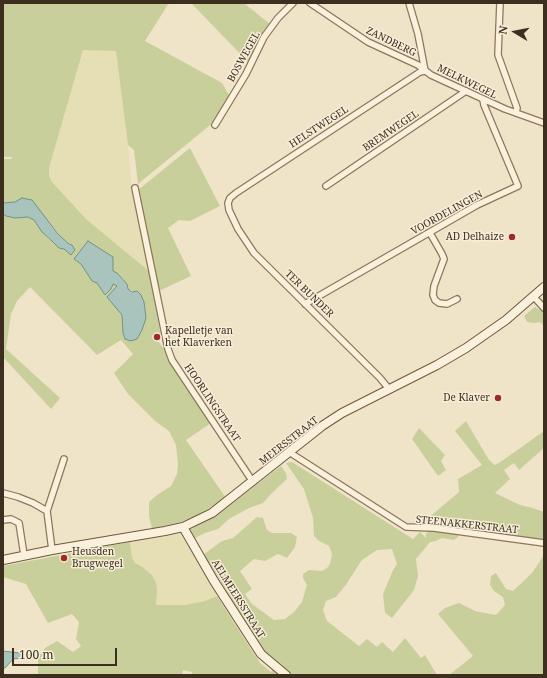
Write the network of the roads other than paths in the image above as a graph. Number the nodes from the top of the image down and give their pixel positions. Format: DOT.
graph roads {
  1 [pos="293,3"];
  2 [pos="310,3"];
  3 [pos="409,3"];
  4 [pos="500,3"];
  5 [pos="425,71"];
  6 [pos="466,91"];
  7 [pos="483,100"];
  8 [pos="516,113"];
  9 [pos="544,123"];
  10 [pos="215,125"];
  11 [pos="326,186"];
  12 [pos="135,188"];
  13 [pos="228,204"];
  14 [pos="430,233"];
  15 [pos="544,287"];
  16 [pos="533,296"];
  17 [pos="457,299"];
  18 [pos="305,304"];
  19 [pos="544,308"];
  20 [pos="389,389"];
  21 [pos="289,452"];
  22 [pos="64,459"];
  23 [pos="253,482"];
  24 [pos="3,494"];
  25 [pos="47,511"];
  26 [pos="3,520"];
  27 [pos="182,527"];
  28 [pos="544,543"];
  29 [pos="52,550"];
  30 [pos="24,555"];
  31 [pos="3,560"];
  32 [pos="286,675"];
  1 -- 10 [label="street, BOSWEGEL"];
  2 -- 5 [label="street, ZANDBERG"];
  3 -- 5 [label="street, MELKWEGEL"];
  4 -- 8 [label="street"];
  5 -- 6 [label="street, MELKWEGEL"];
  5 -- 13 [label="street, HELSTWEGEL"];
  6 -- 7 [label="street, MELKWEGEL"];
  6 -- 11 [label="street, BREMWEGEL"];
  7 -- 8 [label="street, MELKWEGEL"];
  7 -- 14 [label="street, VOORDELINGEN"];
  8 -- 9 [label="street, MELKWEGEL"];
  12 -- 23 [label="street, HOORLINGSTRAAT"];
  13 -- 18 [label="street, TER BUNDER"];
  14 -- 17 [label="street"];
  14 -- 18 [label="street, VOORDELINGEN"];
  15 -- 16 [label="main road, MEERSSTRAAT"];
  16 -- 19 [label="street"];
  16 -- 20 [label="main road, MEERSSTRAAT"];
  18 -- 20 [label="street, TER BUNDER"];
  20 -- 21 [label="main road, MEERSSTRAAT"];
  21 -- 23 [label="main road, MEERSSTRAAT"];
  21 -- 28 [label="street, STEENAKKERSTRAAT"];
  22 -- 25 [label="street"];
  23 -- 27 [label="main road, MEERSSTRAAT"];
  24 -- 25 [label="street"];
  25 -- 29 [label="street"];
  26 -- 30 [label="street"];
  27 -- 29 [label="main road, MEERSSTRAAT"];
  27 -- 32 [label="main road, AELMEERSSTRAAT"];
  29 -- 30 [label="main road, MEERSSTRAAT"];
  30 -- 31 [label="main road, MEERSSTRAAT"];
}
